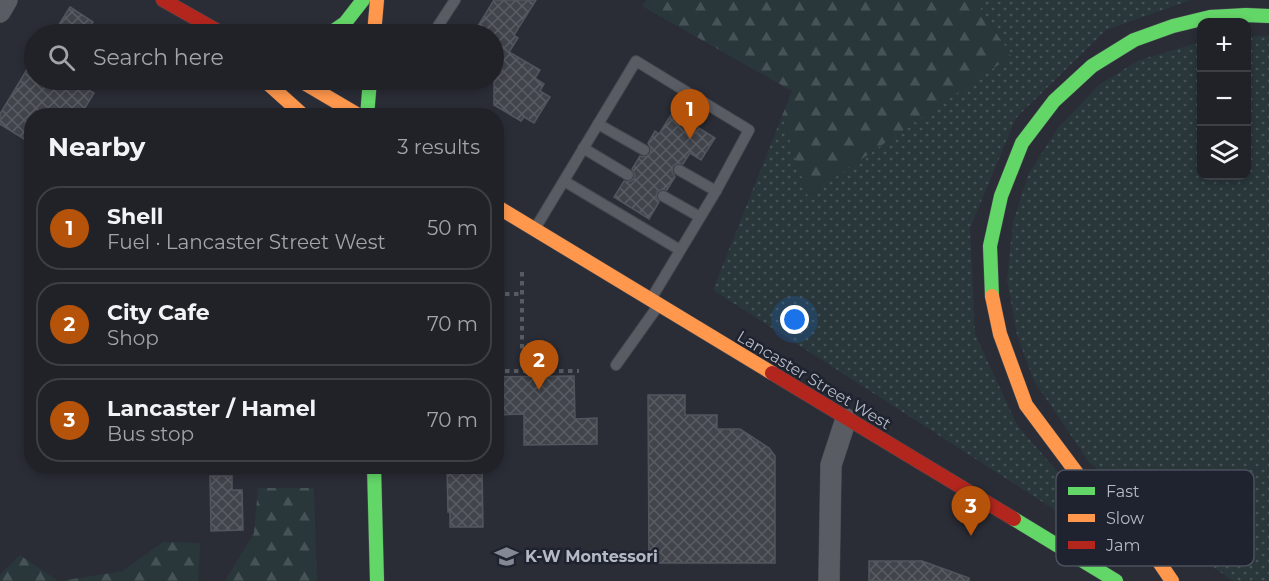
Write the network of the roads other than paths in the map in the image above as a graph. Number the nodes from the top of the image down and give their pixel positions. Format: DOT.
graph roads {
  1 [pos="7,0"];
  2 [pos="163,0"];
  3 [pos="363,0"];
  4 [pos="377,0"];
  5 [pos="455,0"];
  6 [pos="0,12"];
  7 [pos="1269,16"];
  8 [pos="206,24"];
  9 [pos="344,24"];
  10 [pos="375,24"];
  11 [pos="439,24"];
  12 [pos="275,90"];
  13 [pos="316,90"];
  14 [pos="369,90"];
  15 [pos="295,108"];
  16 [pos="346,108"];
  17 [pos="368,108"];
  18 [pos="598,124"];
  19 [pos="584,148"];
  20 [pos="644,150"];
  21 [pos="679,170"];
  22 [pos="628,175"];
  23 [pos="564,181"];
  24 [pos="716,191"];
  25 [pos="663,196"];
  26 [pos="504,215"];
  27 [pos="700,218"];
  28 [pos="534,230"];
  29 [pos="680,250"];
  30 [pos="654,303"];
  31 [pos="616,365"];
  32 [pos="846,419"];
  33 [pos="1075,470"];
  34 [pos="374,474"];
  35 [pos="1056,545"];
  36 [pos="1091,566"];
  37 [pos="1162,566"];
  38 [pos="376,581"];
  39 [pos="829,581"];
  40 [pos="1116,581"];
  41 [pos="1172,581"];
  1 -- 6 [label="street"];
  2 -- 8 [label="main road"];
  3 -- 9 [label="main road"];
  4 -- 10 [label="main road"];
  5 -- 11 [label="lane"];
  7 -- 33 [label="main road"];
  12 -- 15 [label="main road"];
  13 -- 16 [label="main road"];
  14 -- 17 [label="main road"];
  18 -- 19 [label="lane"];
  18 -- 20 [label="lane"];
  18 -- 24 [label="lane"];
  19 -- 22 [label="lane"];
  19 -- 23 [label="lane"];
  21 -- 24 [label="lane"];
  23 -- 28 [label="lane"];
  23 -- 29 [label="lane"];
  24 -- 27 [label="lane"];
  25 -- 27 [label="lane"];
  26 -- 28 [label="main road, Lancaster Street West"];
  27 -- 29 [label="lane"];
  28 -- 30 [label="main road, Lancaster Street West"];
  29 -- 30 [label="lane"];
  30 -- 31 [label="lane"];
  30 -- 32 [label="main road, Lancaster Street West"];
  32 -- 35 [label="main road, Lancaster Street West"];
  32 -- 39 [label="street"];
  34 -- 38 [label="main road"];
  36 -- 40 [label="main road, Lancaster Street West"];
  37 -- 41 [label="main road"];
}
